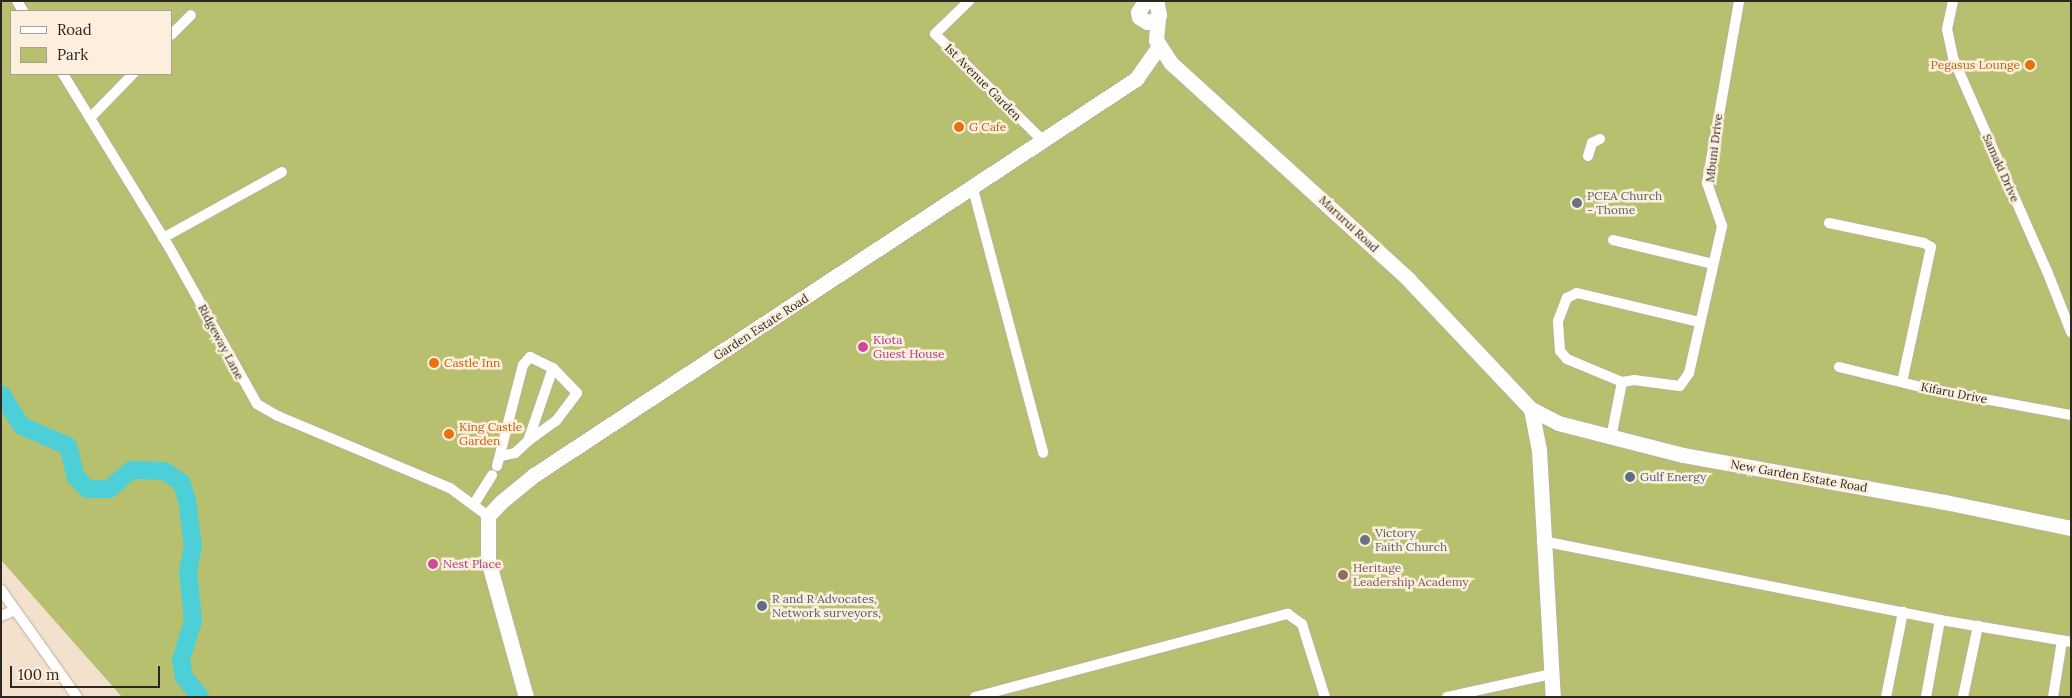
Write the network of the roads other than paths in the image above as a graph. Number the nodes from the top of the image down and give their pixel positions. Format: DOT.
graph roads {
  1 [pos="969,1"];
  2 [pos="1740,1"];
  3 [pos="1953,1"];
  4 [pos="1140,6"];
  5 [pos="1157,8"];
  6 [pos="191,15"];
  7 [pos="172,34"];
  8 [pos="1157,44"];
  9 [pos="1171,63"];
  10 [pos="1142,74"];
  11 [pos="64,75"];
  12 [pos="132,75"];
  13 [pos="90,118"];
  14 [pos="1600,139"];
  15 [pos="1044,141"];
  16 [pos="1588,156"];
  17 [pos="282,172"];
  18 [pos="973,189"];
  19 [pos="1829,223"];
  20 [pos="163,238"];
  21 [pos="1613,240"];
  22 [pos="1713,264"];
  23 [pos="1699,322"];
  24 [pos="2071,332"];
  25 [pos="1839,367"];
  26 [pos="553,368"];
  27 [pos="1622,382"];
  28 [pos="1902,382"];
  29 [pos="1531,409"];
  30 [pos="2071,415"];
  31 [pos="1558,424"];
  32 [pos="1611,438"];
  33 [pos="528,441"];
  34 [pos="1539,450"];
  35 [pos="1043,453"];
  36 [pos="502,456"];
  37 [pos="474,504"];
  38 [pos="488,516"];
  39 [pos="2071,528"];
  40 [pos="1542,541"];
  41 [pos="1,590"];
  42 [pos="15,610"];
  43 [pos="1903,612"];
  44 [pos="1,616"];
  45 [pos="1940,620"];
  46 [pos="1978,626"];
  47 [pos="2066,642"];
  48 [pos="1551,674"];
  49 [pos="1009,693"];
  50 [pos="77,697"];
  51 [pos="526,697"];
  52 [pos="975,697"];
  53 [pos="1325,697"];
  54 [pos="1447,697"];
  55 [pos="1553,697"];
  56 [pos="1886,697"];
  57 [pos="1926,697"];
  58 [pos="1963,697"];
  59 [pos="2053,697"];
  1 -- 15 [label="street, 1st Avenue Garden"];
  2 -- 22 [label="street, Mbuni Drive"];
  3 -- 24 [label="street, Samaki Drive"];
  4 -- 5 [label="street"];
  4 -- 8 [label="street, Marurui Road"];
  5 -- 8 [label="street, Garden Estate Road"];
  6 -- 7 [label="street"];
  8 -- 9 [label="street, Marurui Road"];
  8 -- 10 [label="street, Garden Estate Road"];
  9 -- 10 [label="street"];
  9 -- 29 [label="street, Marurui Road"];
  10 -- 15 [label="street, Garden Estate Road"];
  11 -- 13 [label="street, Ridgeway Lane"];
  12 -- 13 [label="street"];
  13 -- 20 [label="street, Ridgeway Lane"];
  14 -- 16 [label="street"];
  15 -- 18 [label="street, Garden Estate Road"];
  17 -- 20 [label="street"];
  18 -- 35 [label="street"];
  18 -- 38 [label="street, Garden Estate Road"];
  19 -- 28 [label="street"];
  20 -- 37 [label="street, Ridgeway Lane"];
  21 -- 22 [label="street"];
  22 -- 23 [label="street, Mbuni Drive"];
  23 -- 27 [label="street, Mbuni Drive"];
  23 -- 27 [label="street"];
  25 -- 28 [label="street, Kifaru Drive"];
  26 -- 33 [label="street"];
  26 -- 33 [label="street"];
  26 -- 36 [label="street"];
  27 -- 32 [label="street"];
  28 -- 30 [label="street, Kifaru Drive"];
  29 -- 31 [label="street, New Garden Estate Road"];
  29 -- 34 [label="street"];
  31 -- 32 [label="street, New Garden Estate Road"];
  31 -- 34 [label="street"];
  32 -- 39 [label="street, New Garden Estate Road"];
  33 -- 36 [label="street"];
  34 -- 40 [label="street"];
  36 -- 37 [label="street"];
  37 -- 38 [label="street, Ridgeway Lane"];
  38 -- 51 [label="street"];
  40 -- 43 [label="street"];
  40 -- 48 [label="street"];
  41 -- 42 [label="street"];
  42 -- 44 [label="street"];
  42 -- 50 [label="street"];
  43 -- 45 [label="street"];
  43 -- 56 [label="street"];
  45 -- 46 [label="street"];
  45 -- 57 [label="street"];
  46 -- 47 [label="street"];
  46 -- 58 [label="street"];
  47 -- 59 [label="street"];
  48 -- 54 [label="street"];
  48 -- 55 [label="street"];
  49 -- 52 [label="street"];
  49 -- 53 [label="street"];
}
